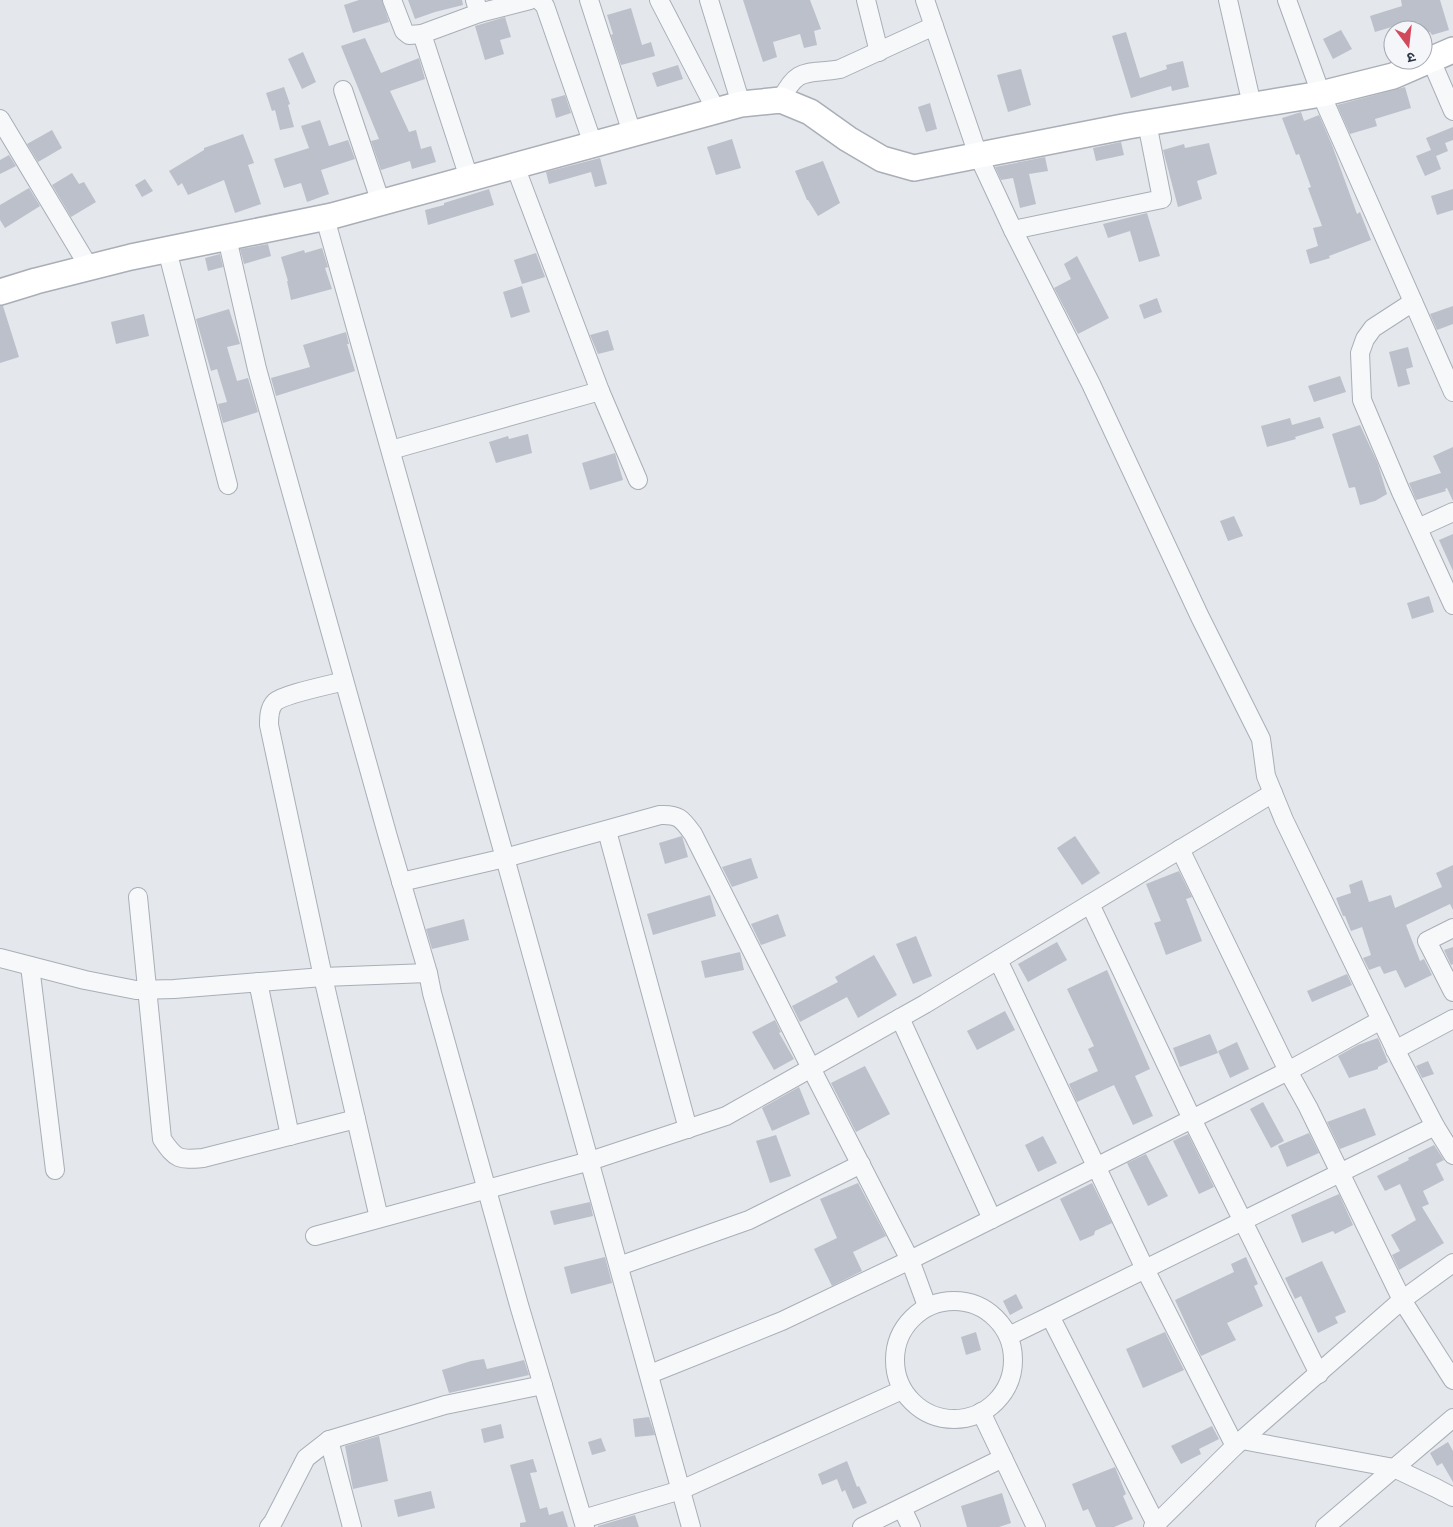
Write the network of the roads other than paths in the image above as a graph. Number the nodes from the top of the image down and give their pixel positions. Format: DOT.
graph roads {
  1 [pos="392,0"];
  2 [pos="530,0"];
  3 [pos="539,0"];
  4 [pos="590,0"];
  5 [pos="659,0"];
  6 [pos="709,0"];
  7 [pos="866,0"];
  8 [pos="925,0"];
  9 [pos="1228,0"];
  10 [pos="1287,0"];
  11 [pos="477,7"];
  12 [pos="934,26"];
  13 [pos="422,34"];
  14 [pos="879,52"];
  15 [pos="1442,55"];
  16 [pos="343,90"];
  17 [pos="1321,94"];
  18 [pos="781,100"];
  19 [pos="741,104"];
  20 [pos="1252,105"];
  21 [pos="716,110"];
  22 [pos="1453,111"];
  23 [pos="0,119"];
  24 [pos="1147,123"];
  25 [pos="632,133"];
  26 [pos="592,144"];
  27 [pos="978,155"];
  28 [pos="515,166"];
  29 [pos="469,178"];
  30 [pos="381,203"];
  31 [pos="325,218"];
  32 [pos="1013,230"];
  33 [pos="227,238"];
  34 [pos="167,250"];
  35 [pos="88,267"];
  36 [pos="0,292"];
  37 [pos="1413,302"];
  38 [pos="600,390"];
  39 [pos="1453,392"];
  40 [pos="391,450"];
  41 [pos="638,480"];
  42 [pos="228,485"];
  43 [pos="1453,512"];
  44 [pos="1418,528"];
  45 [pos="1453,605"];
  46 [pos="344,681"];
  47 [pos="1273,793"];
  48 [pos="607,830"];
  49 [pos="1180,849"];
  50 [pos="505,858"];
  51 [pos="401,882"];
  52 [pos="138,898"];
  53 [pos="1090,904"];
  54 [pos="1453,928"];
  55 [pos="0,958"];
  56 [pos="998,960"];
  57 [pos="30,966"];
  58 [pos="428,973"];
  59 [pos="323,977"];
  60 [pos="258,982"];
  61 [pos="146,990"];
  62 [pos="1453,992"];
  63 [pos="900,1018"];
  64 [pos="1453,1019"];
  65 [pos="1381,1020"];
  66 [pos="1395,1050"];
  67 [pos="811,1068"];
  68 [pos="1288,1071"];
  69 [pos="356,1119"];
  70 [pos="1192,1119"];
  71 [pos="1435,1126"];
  72 [pos="688,1129"];
  73 [pos="290,1136"];
  74 [pos="1453,1155"];
  75 [pos="590,1161"];
  76 [pos="860,1164"];
  77 [pos="1096,1167"];
  78 [pos="54,1170"];
  79 [pos="1340,1173"];
  80 [pos="487,1188"];
  81 [pos="379,1218"];
  82 [pos="992,1219"];
  83 [pos="1242,1221"];
  84 [pos="315,1236"];
  85 [pos="910,1260"];
  86 [pos="1453,1263"];
  87 [pos="619,1266"];
  88 [pos="1145,1269"];
  89 [pos="1402,1300"];
  90 [pos="926,1306"];
  91 [pos="1050,1316"];
  92 [pos="1009,1336"];
  93 [pos="650,1374"];
  94 [pos="1318,1374"];
  95 [pos="1453,1380"];
  96 [pos="543,1384"];
  97 [pos="902,1390"];
  98 [pos="981,1412"];
  99 [pos="1453,1418"];
  100 [pos="329,1440"];
  101 [pos="1238,1443"];
  102 [pos="1003,1458"];
  103 [pos="1394,1468"];
  104 [pos="681,1490"];
  105 [pos="1453,1497"];
  106 [pos="902,1508"];
  107 [pos="584,1523"];
  108 [pos="1155,1526"];
  109 [pos="268,1527"];
  110 [pos="352,1527"];
  111 [pos="691,1527"];
  112 [pos="862,1527"];
  113 [pos="911,1527"];
  114 [pos="1036,1527"];
  115 [pos="1325,1527"];
  1 -- 13 [label="street"];
  2 -- 11 [label="street"];
  3 -- 26 [label="street"];
  4 -- 25 [label="street"];
  5 -- 21 [label="street"];
  6 -- 19 [label="street"];
  7 -- 14 [label="street"];
  8 -- 12 [label="street"];
  9 -- 20 [label="street"];
  10 -- 17 [label="street"];
  11 -- 13 [label="street"];
  12 -- 14 [label="street"];
  12 -- 27 [label="street"];
  13 -- 29 [label="street"];
  14 -- 18 [label="street"];
  15 -- 17 [label="street"];
  15 -- 22 [label="street"];
  16 -- 30 [label="street"];
  17 -- 20 [label="street"];
  17 -- 37 [label="street"];
  18 -- 19 [label="street"];
  18 -- 27 [label="street"];
  19 -- 21 [label="street"];
  20 -- 24 [label="street"];
  21 -- 25 [label="street"];
  23 -- 35 [label="street"];
  24 -- 27 [label="street"];
  24 -- 32 [label="street"];
  25 -- 26 [label="street"];
  26 -- 28 [label="street"];
  27 -- 32 [label="street"];
  28 -- 29 [label="street"];
  28 -- 38 [label="street"];
  29 -- 30 [label="street"];
  30 -- 31 [label="street"];
  31 -- 33 [label="street"];
  31 -- 40 [label="street"];
  32 -- 47 [label="street"];
  33 -- 34 [label="street"];
  33 -- 46 [label="street"];
  34 -- 35 [label="street"];
  34 -- 42 [label="street"];
  35 -- 36 [label="street"];
  37 -- 39 [label="street"];
  37 -- 44 [label="street"];
  38 -- 40 [label="street"];
  38 -- 41 [label="street"];
  40 -- 50 [label="street"];
  43 -- 44 [label="street"];
  44 -- 45 [label="street"];
  46 -- 51 [label="street"];
  46 -- 59 [label="street"];
  47 -- 49 [label="street"];
  47 -- 65 [label="street"];
  48 -- 50 [label="street"];
  48 -- 67 [label="street"];
  48 -- 72 [label="street"];
  49 -- 53 [label="street"];
  49 -- 68 [label="street"];
  50 -- 51 [label="street"];
  50 -- 75 [label="street"];
  51 -- 58 [label="street"];
  52 -- 61 [label="street"];
  53 -- 56 [label="street"];
  53 -- 70 [label="street"];
  54 -- 62 [label="street"];
  55 -- 57 [label="street"];
  56 -- 63 [label="street"];
  56 -- 77 [label="street"];
  57 -- 61 [label="street"];
  57 -- 78 [label="street"];
  58 -- 59 [label="street"];
  58 -- 80 [label="street"];
  59 -- 60 [label="street"];
  59 -- 69 [label="street"];
  60 -- 61 [label="street"];
  60 -- 73 [label="street"];
  61 -- 73 [label="street"];
  63 -- 67 [label="street"];
  63 -- 82 [label="street"];
  64 -- 66 [label="street"];
  65 -- 66 [label="street"];
  65 -- 68 [label="street"];
  66 -- 71 [label="street"];
  67 -- 72 [label="street"];
  67 -- 76 [label="street"];
  68 -- 70 [label="street"];
  68 -- 79 [label="street"];
  69 -- 73 [label="street"];
  69 -- 81 [label="street"];
  70 -- 77 [label="street"];
  70 -- 83 [label="street"];
  71 -- 74 [label="street"];
  71 -- 79 [label="street"];
  72 -- 75 [label="street"];
  75 -- 80 [label="street"];
  75 -- 87 [label="street"];
  76 -- 85 [label="street"];
  76 -- 87 [label="street"];
  77 -- 82 [label="street"];
  77 -- 88 [label="street"];
  79 -- 83 [label="street"];
  79 -- 89 [label="street"];
  80 -- 81 [label="street"];
  80 -- 96 [label="street"];
  81 -- 84 [label="street"];
  82 -- 85 [label="street"];
  83 -- 88 [label="street"];
  83 -- 94 [label="street"];
  85 -- 90 [label="street"];
  85 -- 93 [label="street"];
  86 -- 89 [label="street"];
  87 -- 93 [label="street"];
  88 -- 91 [label="street"];
  88 -- 101 [label="street"];
  89 -- 94 [label="street"];
  89 -- 95 [label="street"];
  90 -- 92 [label="street"];
  90 -- 97 [label="street"];
  91 -- 92 [label="street"];
  91 -- 108 [label="street"];
  92 -- 98 [label="street"];
  93 -- 104 [label="street"];
  94 -- 101 [label="street"];
  96 -- 100 [label="street"];
  96 -- 107 [label="street"];
  97 -- 98 [label="street"];
  97 -- 104 [label="street"];
  98 -- 102 [label="street"];
  99 -- 103 [label="street"];
  100 -- 109 [label="street"];
  100 -- 110 [label="street"];
  101 -- 103 [label="street"];
  101 -- 108 [label="street"];
  102 -- 106 [label="street"];
  102 -- 114 [label="street"];
  103 -- 105 [label="street"];
  103 -- 115 [label="street"];
  104 -- 107 [label="street"];
  104 -- 111 [label="street"];
  106 -- 112 [label="street"];
  106 -- 113 [label="street"];
}
